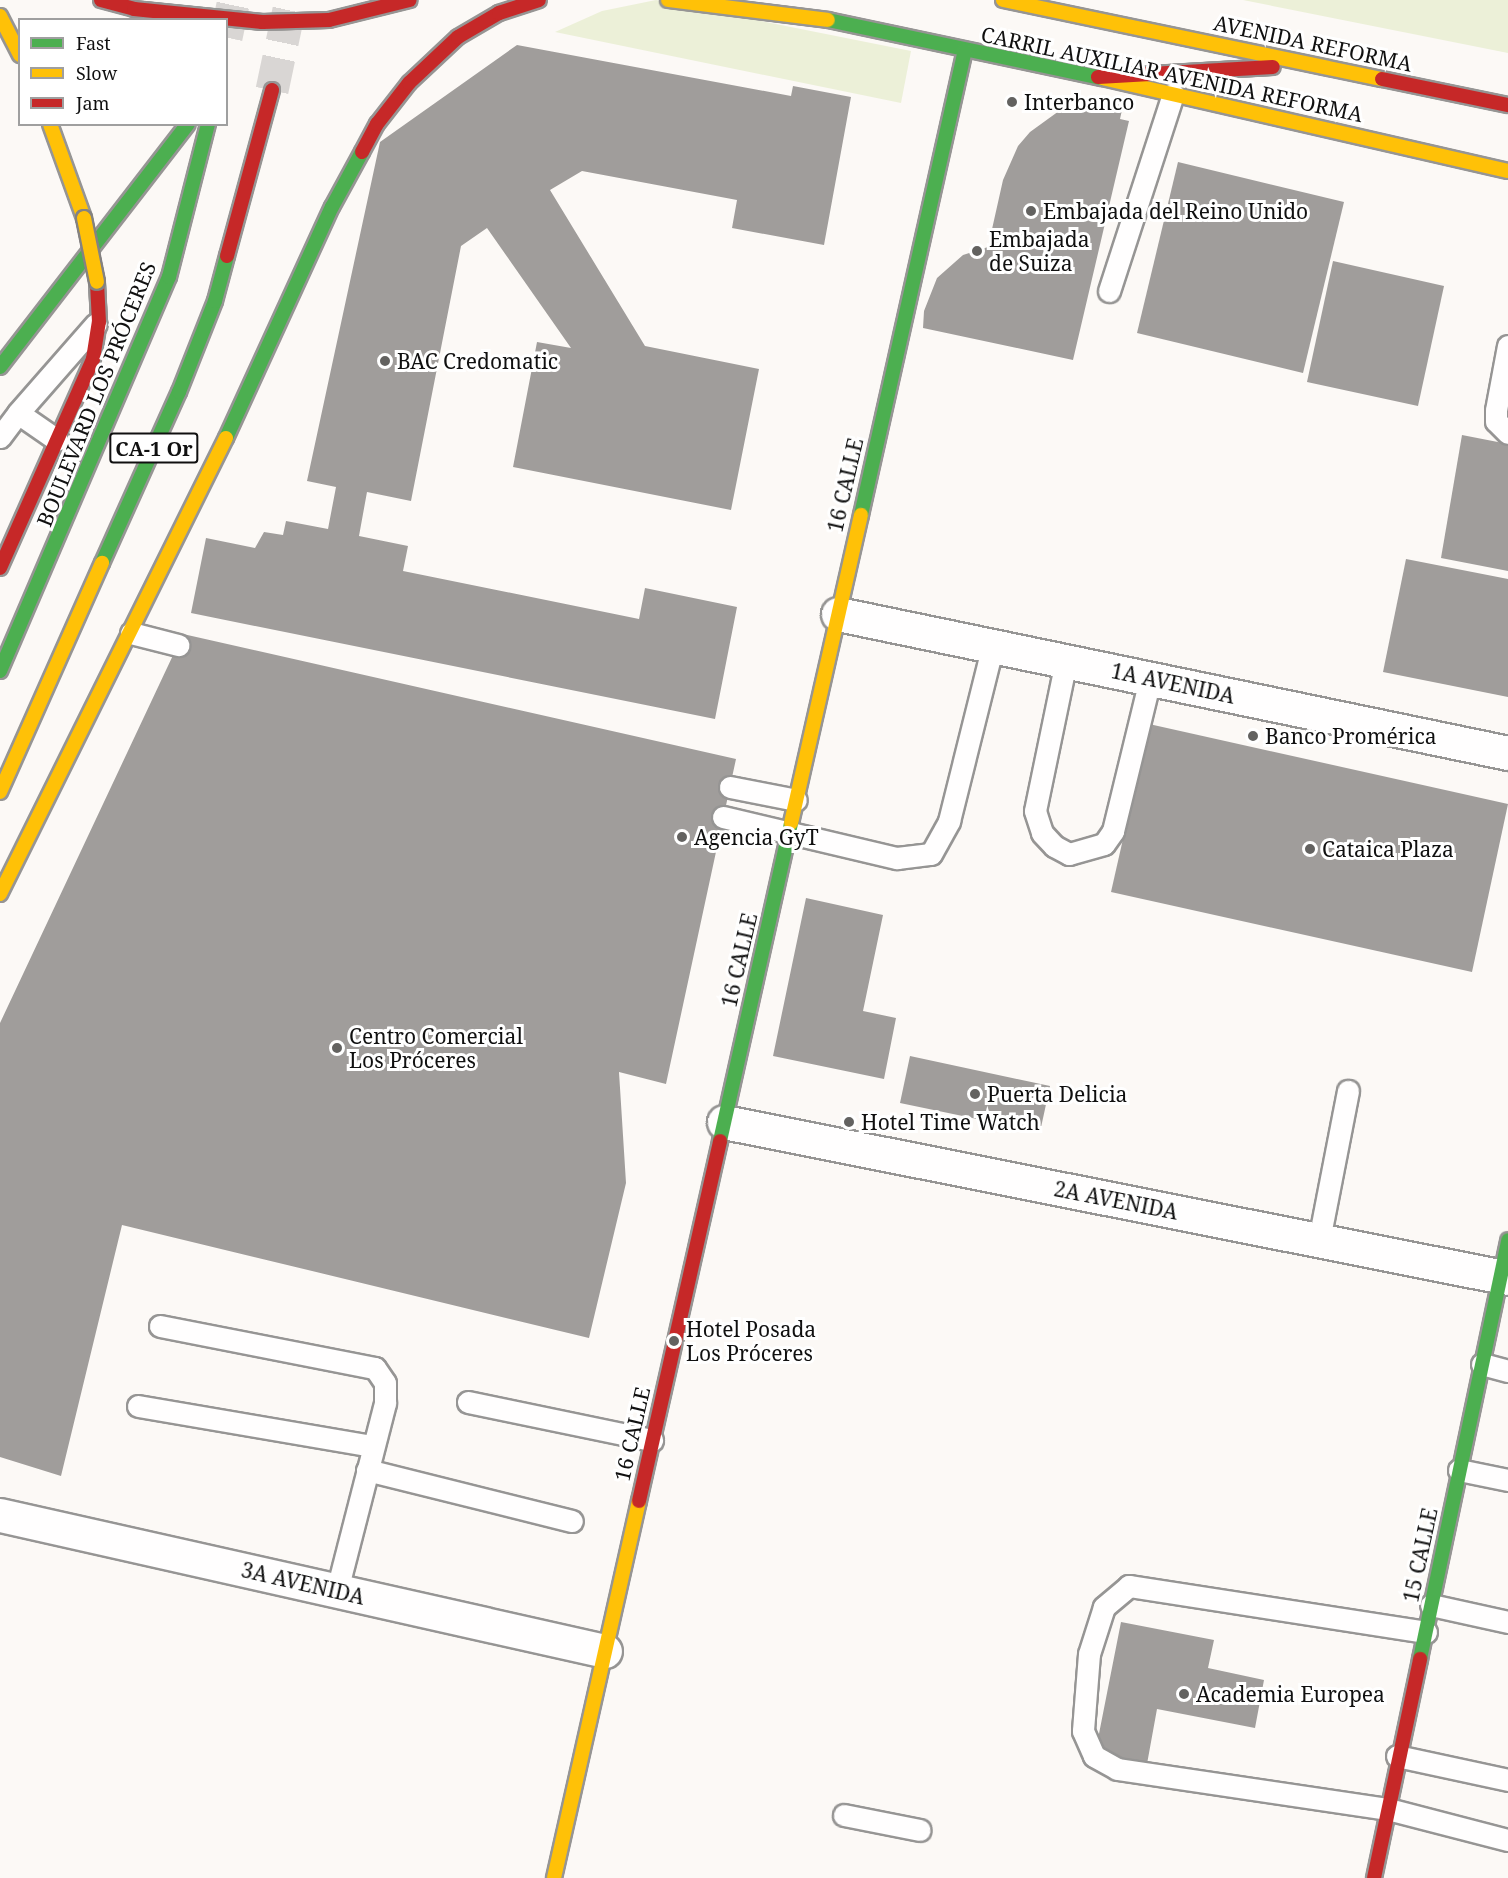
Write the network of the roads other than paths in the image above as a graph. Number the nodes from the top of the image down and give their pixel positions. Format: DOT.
graph roads {
  1 [pos="101,0"];
  2 [pos="410,0"];
  3 [pos="539,0"];
  4 [pos="668,0"];
  5 [pos="777,0"];
  6 [pos="1003,0"];
  7 [pos="0,16"];
  8 [pos="223,18"];
  9 [pos="228,19"];
  10 [pos="828,20"];
  11 [pos="965,50"];
  12 [pos="18,51"];
  13 [pos="1317,65"];
  14 [pos="1098,77"];
  15 [pos="272,90"];
  16 [pos="1173,94"];
  17 [pos="1508,105"];
  18 [pos="51,126"];
  19 [pos="186,126"];
  20 [pos="207,126"];
  21 [pos="1508,171"];
  22 [pos="1109,291"];
  23 [pos="99,321"];
  24 [pos="1508,346"];
  25 [pos="0,367"];
  26 [pos="18,413"];
  27 [pos="1508,434"];
  28 [pos="0,438"];
  29 [pos="57,440"];
  30 [pos="0,568"];
  31 [pos="838,614"];
  32 [pos="131,633"];
  33 [pos="178,645"];
  34 [pos="993,645"];
  35 [pos="1066,661"];
  36 [pos="0,671"];
  37 [pos="1150,679"];
  38 [pos="1508,753"];
  39 [pos="730,787"];
  40 [pos="0,792"];
  41 [pos="796,800"];
  42 [pos="723,817"];
  43 [pos="789,830"];
  44 [pos="0,894"];
  45 [pos="1348,1091"];
  46 [pos="724,1122"];
  47 [pos="1319,1240"];
  48 [pos="1508,1240"];
  49 [pos="1504,1277"];
  50 [pos="160,1326"];
  51 [pos="1482,1364"];
  52 [pos="1508,1371"];
  53 [pos="468,1402"];
  54 [pos="138,1406"];
  55 [pos="652,1440"];
  56 [pos="371,1446"];
  57 [pos="367,1470"];
  58 [pos="1459,1470"];
  59 [pos="1508,1480"];
  60 [pos="0,1515"];
  61 [pos="572,1521"];
  62 [pos="337,1590"];
  63 [pos="1431,1605"];
  64 [pos="1508,1622"];
  65 [pos="1426,1632"];
  66 [pos="606,1651"];
  67 [pos="1397,1756"];
  68 [pos="1508,1780"];
  69 [pos="1388,1809"];
  70 [pos="844,1815"];
  71 [pos="920,1830"];
  72 [pos="1508,1840"];
  73 [pos="554,1878"];
  74 [pos="1374,1878"];
  1 -- 8 [label="main road"];
  2 -- 9 [label="main road"];
  3 -- 32 [label="main road"];
  4 -- 10 [label="main road"];
  5 -- 10 [label="main road"];
  6 -- 13 [label="main road, AVENIDA REFORMA"];
  7 -- 12 [label="main road"];
  10 -- 11 [label="main road, CARRIL AUXILIAR AVENIDA REFORMA"];
  11 -- 14 [label="main road, CARRIL AUXILIAR AVENIDA REFORMA"];
  11 -- 31 [label="main road, 16 CALLE"];
  13 -- 14 [label="main road"];
  13 -- 17 [label="main road, AVENIDA REFORMA"];
  14 -- 16 [label="main road, CARRIL AUXILIAR AVENIDA REFORMA"];
  15 -- 40 [label="main road, CA-1 Or"];
  16 -- 21 [label="main road, CARRIL AUXILIAR AVENIDA REFORMA"];
  16 -- 22 [label="lane"];
  18 -- 23 [label="main road, bridge"];
  19 -- 25 [label="main road"];
  20 -- 36 [label="main road, BOULEVARD LOS PRÓCERES / CA-1 Or"];
  23 -- 26 [label="lane"];
  23 -- 29 [label="main road"];
  24 -- 27 [label="lane"];
  26 -- 28 [label="lane"];
  26 -- 29 [label="lane"];
  29 -- 30 [label="main road"];
  31 -- 34 [label="street, 1A AVENIDA"];
  31 -- 41 [label="main road, 16 CALLE"];
  32 -- 33 [label="lane"];
  32 -- 44 [label="main road"];
  34 -- 35 [label="street, 1A AVENIDA"];
  34 -- 43 [label="lane"];
  35 -- 37 [label="street, 1A AVENIDA"];
  35 -- 37 [label="lane"];
  37 -- 38 [label="street, 1A AVENIDA"];
  39 -- 41 [label="lane"];
  41 -- 43 [label="main road, 16 CALLE"];
  42 -- 43 [label="lane"];
  43 -- 46 [label="main road, 16 CALLE"];
  45 -- 47 [label="lane"];
  46 -- 47 [label="street, 2A AVENIDA"];
  46 -- 55 [label="main road, 16 CALLE"];
  47 -- 49 [label="street, 2A AVENIDA"];
  48 -- 49 [label="main road, 15 CALLE"];
  49 -- 51 [label="main road, 15 CALLE"];
  50 -- 56 [label="lane"];
  51 -- 52 [label="lane"];
  51 -- 58 [label="main road, 15 CALLE"];
  53 -- 55 [label="lane"];
  54 -- 56 [label="lane"];
  55 -- 66 [label="main road, 16 CALLE"];
  56 -- 57 [label="lane"];
  57 -- 61 [label="lane"];
  57 -- 62 [label="lane"];
  58 -- 59 [label="lane"];
  58 -- 63 [label="main road, 15 CALLE"];
  60 -- 62 [label="street, 3A AVENIDA"];
  62 -- 66 [label="street, 3A AVENIDA"];
  63 -- 64 [label="lane"];
  63 -- 65 [label="main road, 15 CALLE"];
  65 -- 67 [label="main road, 15 CALLE"];
  65 -- 69 [label="lane"];
  66 -- 73 [label="main road, 16 CALLE"];
  67 -- 68 [label="lane"];
  67 -- 69 [label="main road, 15 CALLE"];
  69 -- 72 [label="lane"];
  69 -- 74 [label="main road, 15 CALLE"];
  70 -- 71 [label="lane"];
}
